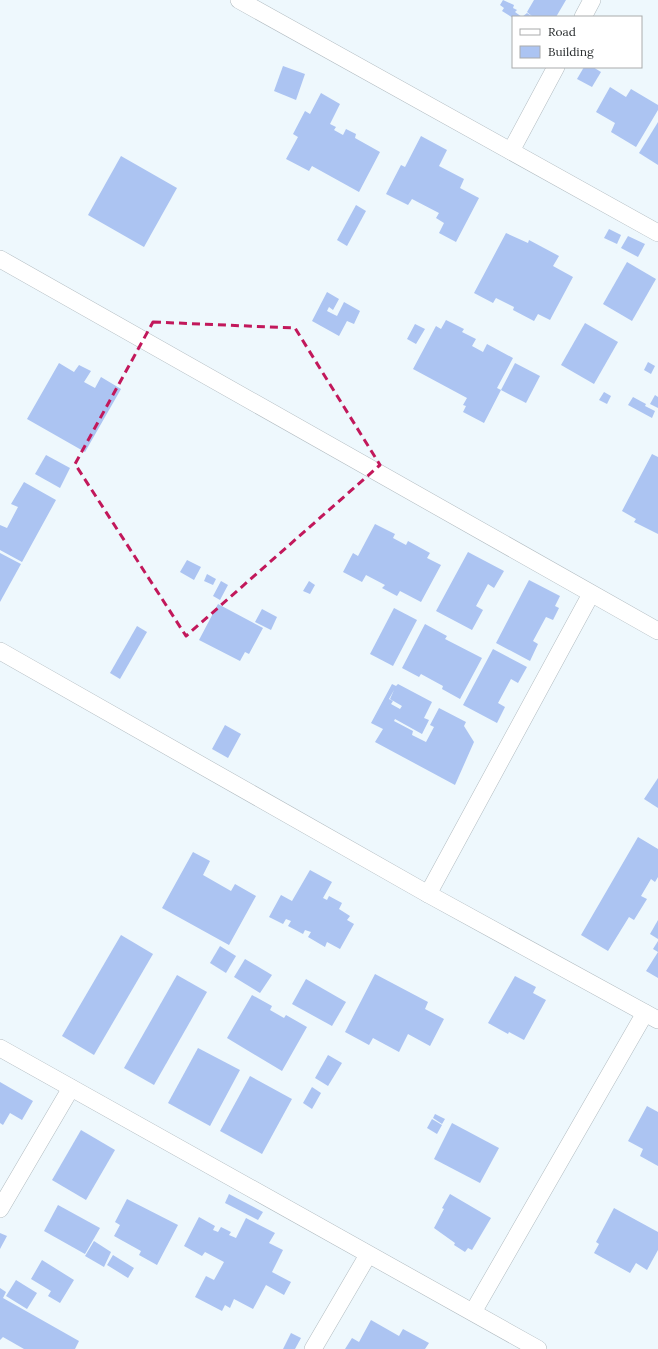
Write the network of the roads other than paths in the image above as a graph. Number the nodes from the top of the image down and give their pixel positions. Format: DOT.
graph roads {
  1 [pos="239,0"];
  2 [pos="592,0"];
  3 [pos="584,16"];
  4 [pos="555,68"];
  5 [pos="511,151"];
  6 [pos="658,233"];
  7 [pos="0,259"];
  8 [pos="592,594"];
  9 [pos="658,631"];
  10 [pos="0,651"];
  11 [pos="428,894"];
  12 [pos="652,1016"];
  13 [pos="0,1048"];
  14 [pos="71,1088"];
  15 [pos="0,1210"];
  16 [pos="368,1255"];
  17 [pos="473,1312"];
  18 [pos="313,1349"];
  19 [pos="538,1349"];
  1 -- 5 [label="street"];
  2 -- 3 [label="street"];
  4 -- 5 [label="street"];
  5 -- 6 [label="street"];
  7 -- 8 [label="street"];
  8 -- 9 [label="street"];
  8 -- 11 [label="street"];
  10 -- 11 [label="street"];
  11 -- 12 [label="street"];
  12 -- 17 [label="street"];
  13 -- 14 [label="street"];
  14 -- 15 [label="street"];
  14 -- 16 [label="street"];
  16 -- 17 [label="street"];
  16 -- 18 [label="street"];
  17 -- 19 [label="street"];
}
